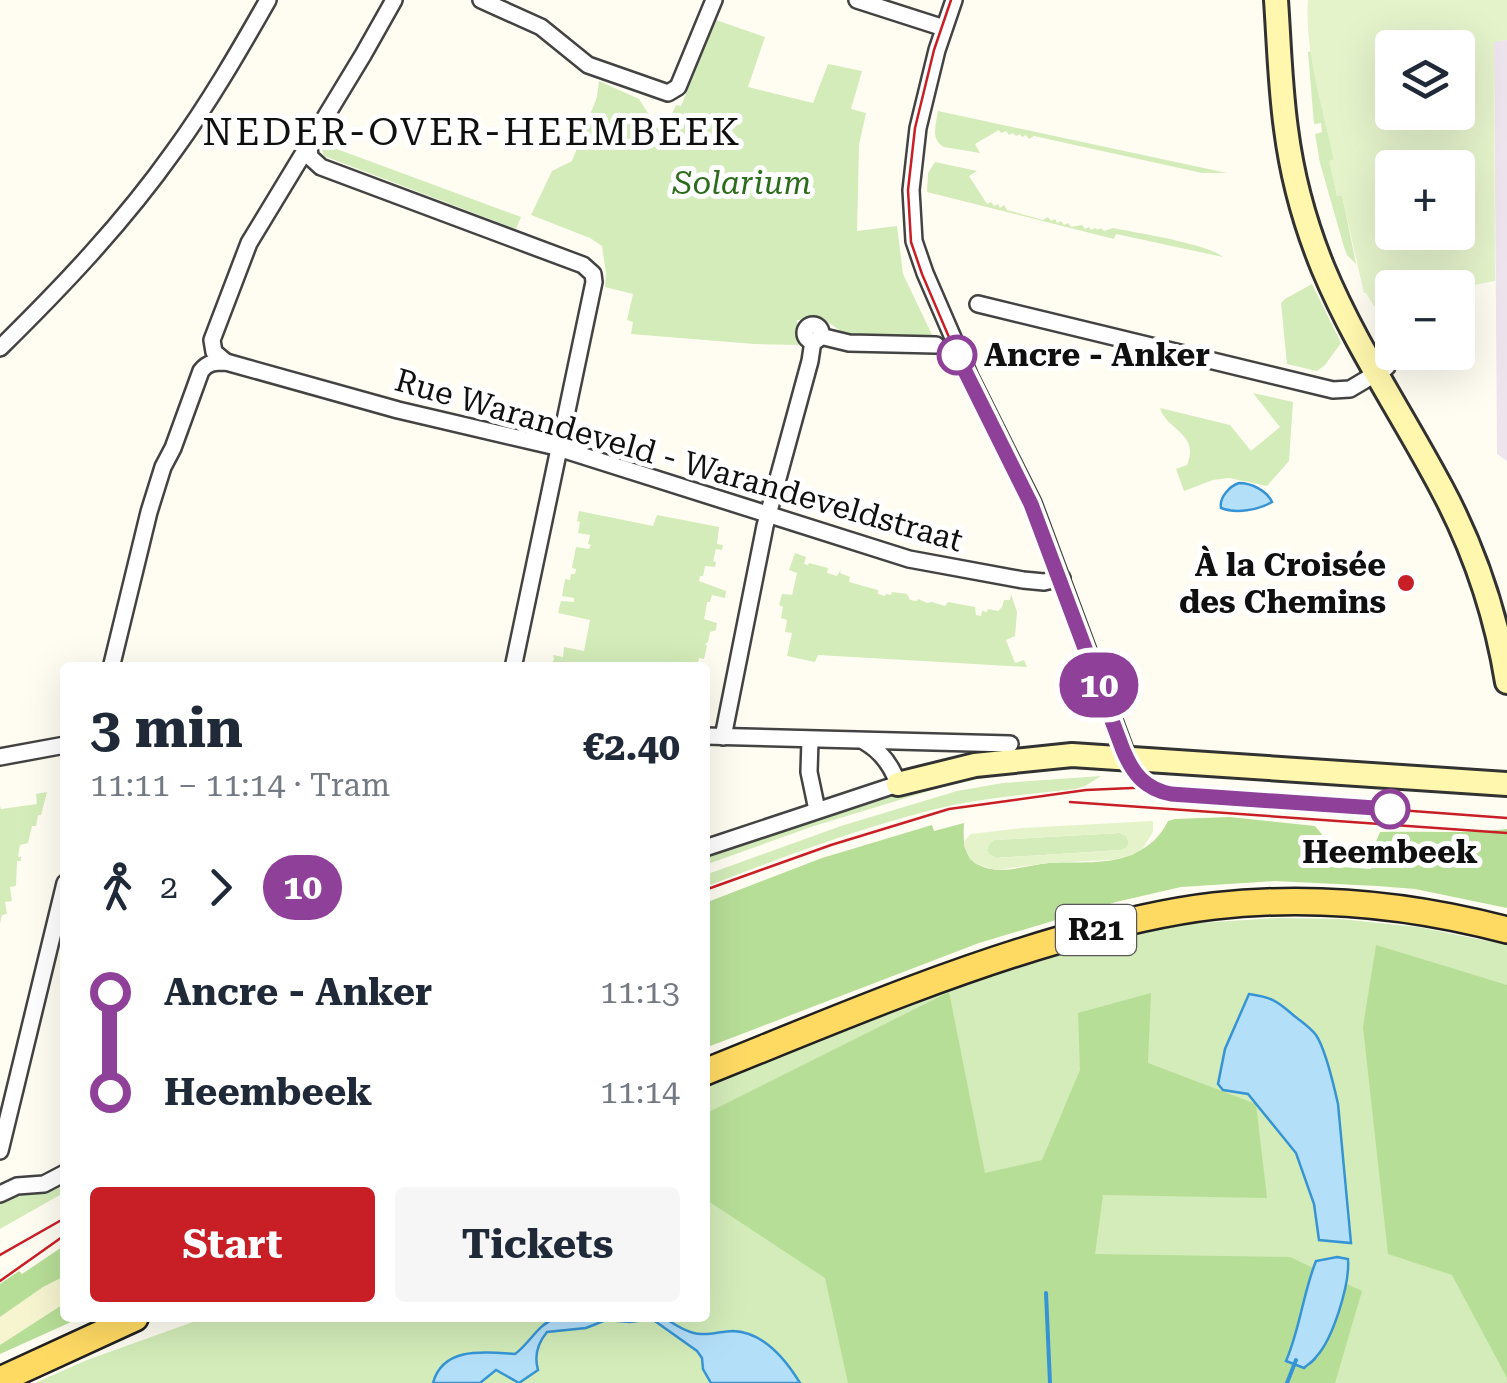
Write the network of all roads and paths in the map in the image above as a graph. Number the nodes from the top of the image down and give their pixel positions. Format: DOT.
graph roads {
  1 [pos="268,0"];
  2 [pos="394,0"];
  3 [pos="481,0"];
  4 [pos="714,0"];
  5 [pos="857,0"];
  6 [pos="954,0"];
  7 [pos="1276,0"];
  8 [pos="1290,0"];
  9 [pos="944,28"];
  10 [pos="309,146"];
  11 [pos="978,304"];
  12 [pos="936,345"];
  13 [pos="0,348"];
  14 [pos="226,362"];
  15 [pos="1382,371"];
  16 [pos="558,449"];
  17 [pos="768,516"];
  18 [pos="1062,578"];
  19 [pos="1507,619"];
  20 [pos="112,662"];
  21 [pos="514,662"];
  22 [pos="1507,682"];
  23 [pos="710,736"];
  24 [pos="723,737"];
  25 [pos="810,740"];
  26 [pos="866,742"];
  27 [pos="1010,744"];
  28 [pos="60,746"];
  29 [pos="0,757"];
  30 [pos="1128,758"];
  31 [pos="898,784"];
  32 [pos="1507,784"];
  33 [pos="817,810"];
  34 [pos="710,846"];
  35 [pos="60,904"];
  36 [pos="1507,930"];
  37 [pos="710,1070"];
  38 [pos="0,1150"];
  39 [pos="60,1176"];
  40 [pos="1,1190"];
  41 [pos="126,1322"];
  42 [pos="0,1380"];
  1 -- 13 [label="street"];
  2 -- 10 [label="street"];
  3 -- 4 [label="street"];
  5 -- 9 [label="street"];
  6 -- 9 [label="street"];
  7 -- 15 [label="street"];
  8 -- 15 [label="street"];
  9 -- 18 [label="street"];
  10 -- 14 [label="street"];
  10 -- 16 [label="street"];
  11 -- 15 [label="street"];
  12 -- 17 [label="street"];
  14 -- 16 [label="street, Rue Warandeveld - Warandeveldstraat"];
  14 -- 20 [label="street"];
  15 -- 19 [label="street"];
  15 -- 22 [label="street"];
  16 -- 17 [label="street, Rue Warandeveld - Warandeveldstraat"];
  16 -- 21 [label="street"];
  17 -- 18 [label="street, Rue Warandeveld - Warandeveldstraat"];
  17 -- 24 [label="street"];
  18 -- 30 [label="street"];
  23 -- 24 [label="street"];
  24 -- 25 [label="street"];
  25 -- 26 [label="street"];
  25 -- 33 [label="street"];
  26 -- 27 [label="street"];
  26 -- 31 [label="street"];
  28 -- 29 [label="street"];
  30 -- 31 [label="street"];
  30 -- 32 [label="street"];
  31 -- 33 [label="street"];
  33 -- 34 [label="street"];
  35 -- 38 [label="street"];
  36 -- 37 [label="main road, R21"];
  39 -- 40 [label="street"];
  41 -- 42 [label="main road"];
}
